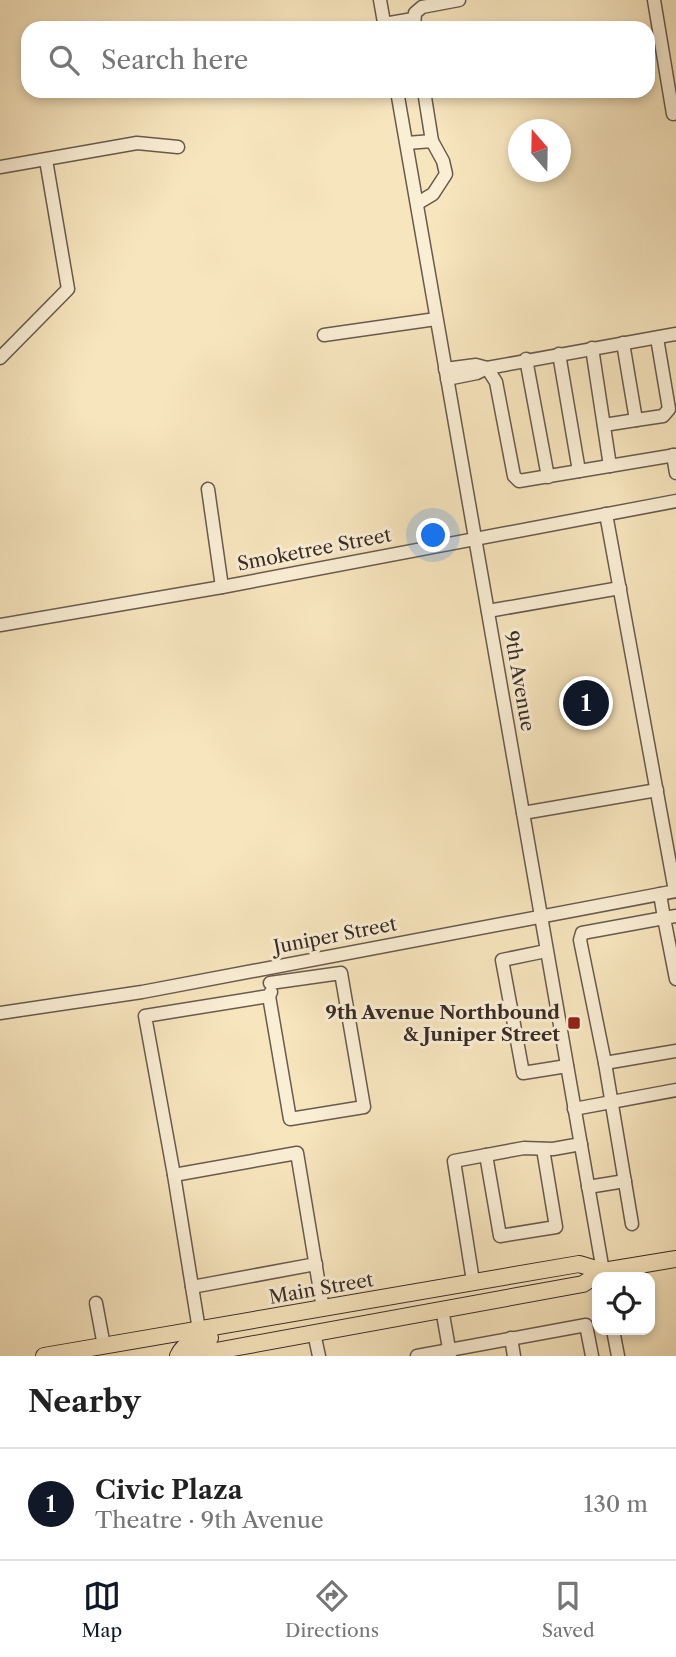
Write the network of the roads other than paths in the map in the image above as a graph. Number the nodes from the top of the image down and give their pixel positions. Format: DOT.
graph roads {
  1 [pos="380,0"];
  2 [pos="459,0"];
  3 [pos="654,0"];
  4 [pos="384,21"];
  5 [pos="415,21"];
  6 [pos="398,98"];
  7 [pos="425,98"];
  8 [pos="673,114"];
  9 [pos="432,141"];
  10 [pos="407,143"];
  11 [pos="178,147"];
  12 [pos="46,160"];
  13 [pos="0,167"];
  14 [pos="418,203"];
  15 [pos="436,318"];
  16 [pos="676,334"];
  17 [pos="324,335"];
  18 [pos="657,338"];
  19 [pos="623,343"];
  20 [pos="592,348"];
  21 [pos="559,354"];
  22 [pos="0,358"];
  23 [pos="526,359"];
  24 [pos="487,368"];
  25 [pos="446,374"];
  26 [pos="636,420"];
  27 [pos="604,425"];
  28 [pos="675,455"];
  29 [pos="610,466"];
  30 [pos="579,471"];
  31 [pos="676,473"];
  32 [pos="548,477"];
  33 [pos="208,489"];
  34 [pos="676,501"];
  35 [pos="606,514"];
  36 [pos="475,537"];
  37 [pos="222,587"];
  38 [pos="620,588"];
  39 [pos="488,611"];
  40 [pos="0,625"];
  41 [pos="657,790"];
  42 [pos="523,813"];
  43 [pos="676,891"];
  44 [pos="660,894"];
  45 [pos="540,915"];
  46 [pos="670,917"];
  47 [pos="546,951"];
  48 [pos="268,967"];
  49 [pos="676,979"];
  50 [pos="270,989"];
  51 [pos="142,992"];
  52 [pos="0,1013"];
  53 [pos="145,1016"];
  54 [pos="676,1051"];
  55 [pos="605,1063"];
  56 [pos="567,1066"];
  57 [pos="676,1090"];
  58 [pos="611,1102"];
  59 [pos="574,1109"];
  60 [pos="581,1144"];
  61 [pos="543,1149"];
  62 [pos="486,1155"];
  63 [pos="174,1175"];
  64 [pos="625,1181"];
  65 [pos="588,1187"];
  66 [pos="632,1224"];
  67 [pos="676,1259"];
  68 [pos="316,1264"];
  69 [pos="599,1272"];
  70 [pos="604,1272"];
  71 [pos="614,1272"];
  72 [pos="592,1280"];
  73 [pos="473,1282"];
  74 [pos="192,1287"];
  75 [pos="96,1303"];
  76 [pos="442,1309"];
  77 [pos="320,1310"];
  78 [pos="199,1330"];
  79 [pos="314,1333"];
  80 [pos="614,1335"];
  81 [pos="511,1338"];
  82 [pos="104,1346"];
  83 [pos="248,1350"];
  84 [pos="449,1352"];
  85 [pos="44,1356"];
  86 [pos="178,1356"];
  87 [pos="189,1356"];
  88 [pos="319,1356"];
  89 [pos="417,1356"];
  90 [pos="514,1356"];
  91 [pos="592,1356"];
  92 [pos="618,1356"];
  1 -- 4 [label="street"];
  2 -- 5 [label="street"];
  3 -- 8 [label="street"];
  6 -- 10 [label="street, 9th Avenue"];
  7 -- 9 [label="street"];
  9 -- 10 [label="street"];
  9 -- 14 [label="street"];
  10 -- 14 [label="street, 9th Avenue"];
  11 -- 12 [label="street"];
  12 -- 13 [label="street"];
  12 -- 22 [label="street"];
  14 -- 15 [label="street, 9th Avenue"];
  15 -- 17 [label="street"];
  15 -- 25 [label="street, 9th Avenue"];
  16 -- 18 [label="street"];
  18 -- 19 [label="street"];
  18 -- 26 [label="street"];
  19 -- 20 [label="street"];
  19 -- 26 [label="street"];
  20 -- 21 [label="street"];
  20 -- 27 [label="street"];
  21 -- 23 [label="street"];
  21 -- 30 [label="street"];
  23 -- 24 [label="street"];
  23 -- 32 [label="street"];
  24 -- 25 [label="street"];
  24 -- 32 [label="street"];
  25 -- 36 [label="street, 9th Avenue"];
  26 -- 27 [label="street"];
  27 -- 29 [label="street"];
  28 -- 29 [label="street"];
  28 -- 31 [label="street"];
  29 -- 30 [label="street"];
  30 -- 32 [label="street"];
  33 -- 37 [label="street"];
  34 -- 35 [label="street, Smoketree Street"];
  35 -- 36 [label="street, Smoketree Street"];
  35 -- 38 [label="street"];
  36 -- 37 [label="street, Smoketree Street"];
  36 -- 39 [label="street, 9th Avenue"];
  37 -- 40 [label="street, Smoketree Street"];
  38 -- 39 [label="street"];
  38 -- 41 [label="street"];
  39 -- 42 [label="street, 9th Avenue"];
  41 -- 42 [label="street"];
  41 -- 43 [label="street"];
  42 -- 45 [label="street, 9th Avenue"];
  43 -- 44 [label="street, Juniper Street"];
  44 -- 45 [label="street, Juniper Street"];
  44 -- 46 [label="street"];
  45 -- 47 [label="street, 9th Avenue"];
  45 -- 48 [label="street, Juniper Street"];
  46 -- 49 [label="street"];
  46 -- 55 [label="street"];
  47 -- 56 [label="street, 9th Avenue"];
  47 -- 56 [label="street"];
  48 -- 50 [label="street"];
  48 -- 51 [label="street, Juniper Street"];
  50 -- 50 [label="street"];
  50 -- 53 [label="street"];
  51 -- 52 [label="street, Juniper Street"];
  51 -- 53 [label="street"];
  53 -- 63 [label="street"];
  54 -- 55 [label="street"];
  55 -- 58 [label="street"];
  56 -- 59 [label="street, 9th Avenue"];
  57 -- 58 [label="street"];
  58 -- 59 [label="street"];
  58 -- 64 [label="street"];
  59 -- 60 [label="street, 9th Avenue"];
  60 -- 61 [label="street"];
  60 -- 65 [label="street, 9th Avenue"];
  61 -- 62 [label="street"];
  61 -- 62 [label="street"];
  62 -- 73 [label="street"];
  63 -- 68 [label="street"];
  63 -- 74 [label="street"];
  64 -- 65 [label="street"];
  64 -- 66 [label="street"];
  65 -- 70 [label="street, 9th Avenue"];
  67 -- 71 [label="main road, Main Street"];
  68 -- 74 [label="street"];
  68 -- 77 [label="street"];
  69 -- 73 [label="main road, Main Street"];
  72 -- 76 [label="main road, Main Street"];
  73 -- 77 [label="main road, Main Street"];
  74 -- 78 [label="street"];
  75 -- 82 [label="street"];
  76 -- 79 [label="main road, Main Street"];
  76 -- 84 [label="street"];
  77 -- 78 [label="main road, Main Street"];
  77 -- 86 [label="main road"];
  78 -- 82 [label="main road, Main Street"];
  79 -- 83 [label="main road, Main Street"];
  79 -- 88 [label="street"];
  80 -- 92 [label="street"];
  81 -- 84 [label="street"];
  81 -- 90 [label="street"];
  81 -- 91 [label="street"];
  82 -- 85 [label="main road, Main Street"];
  83 -- 87 [label="main road, Main Street"];
  84 -- 89 [label="street"];
}
